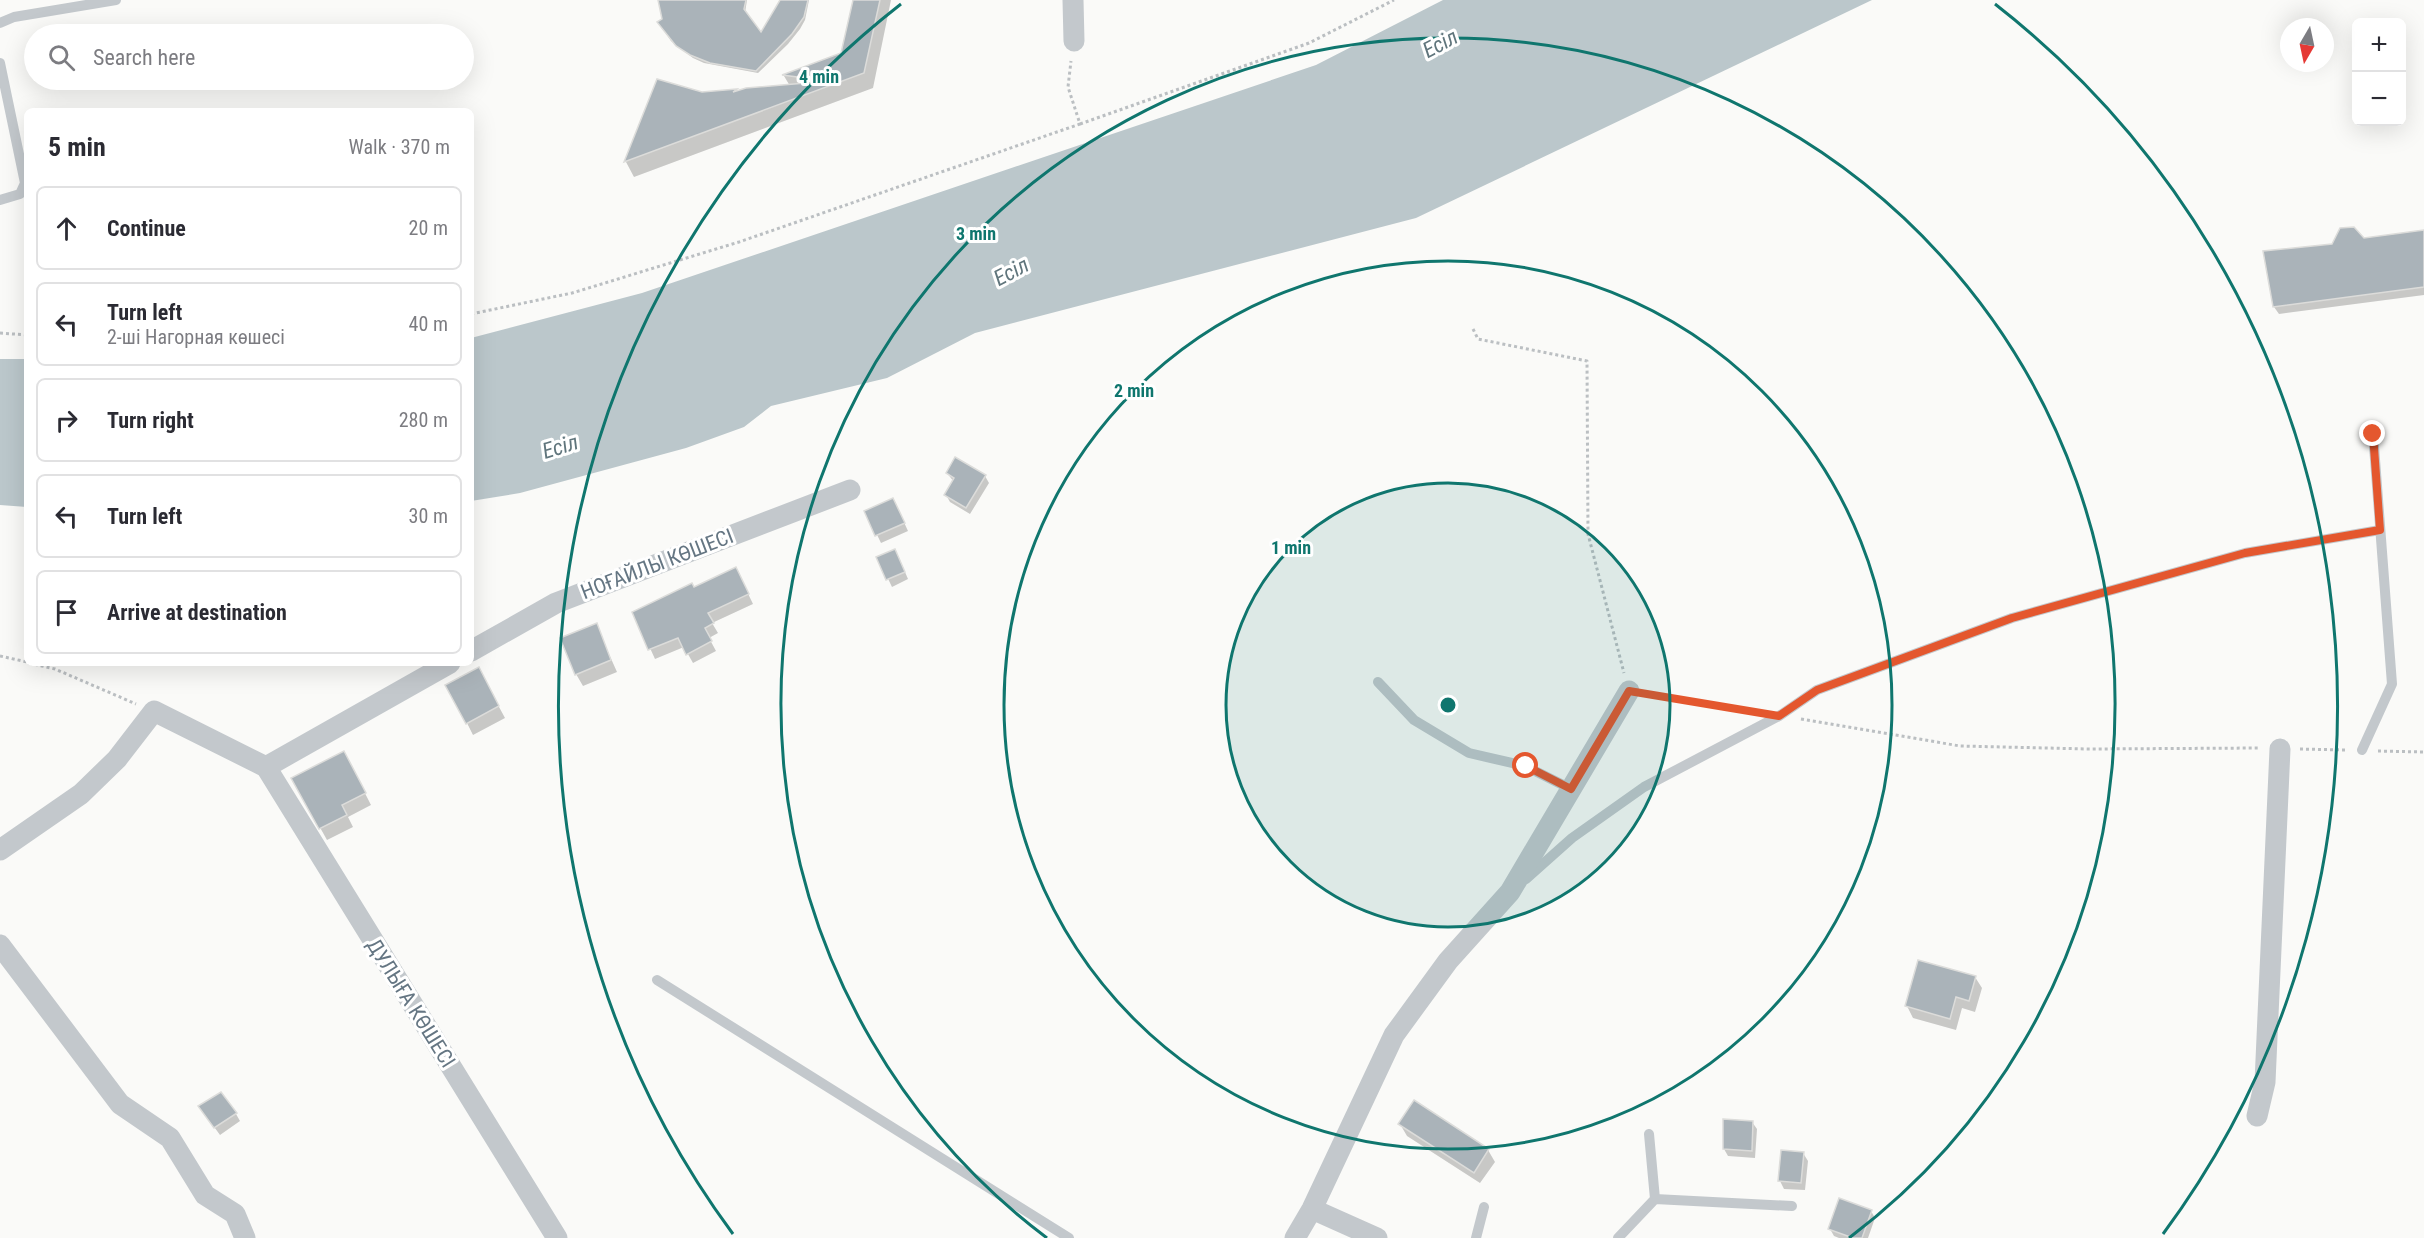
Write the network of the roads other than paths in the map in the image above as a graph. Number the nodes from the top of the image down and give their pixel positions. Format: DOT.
graph roads {
  1 [pos="116,0"];
  2 [pos="1073,0"];
  3 [pos="0,23"];
  4 [pos="1074,41"];
  5 [pos="0,63"];
  6 [pos="24,178"];
  7 [pos="24,185"];
  8 [pos="0,200"];
  9 [pos="2373,434"];
  10 [pos="850,490"];
  11 [pos="2380,530"];
  12 [pos="474,649"];
  13 [pos="445,666"];
  14 [pos="1378,682"];
  15 [pos="1629,691"];
  16 [pos="2280,748"];
  17 [pos="2362,750"];
  18 [pos="266,767"];
  19 [pos="1571,789"];
  20 [pos="0,850"];
  21 [pos="1510,892"];
  22 [pos="0,945"];
  23 [pos="657,980"];
  24 [pos="2257,1116"];
  25 [pos="1649,1134"];
  26 [pos="1655,1198"];
  27 [pos="1792,1206"];
  28 [pos="1484,1207"];
  29 [pos="1312,1209"];
  30 [pos="245,1238"];
  31 [pos="557,1238"];
  32 [pos="1069,1238"];
  33 [pos="1295,1238"];
  34 [pos="1377,1238"];
  35 [pos="1476,1238"];
  36 [pos="1618,1238"];
  1 -- 3 [label="lane"];
  2 -- 4 [label="street"];
  5 -- 6 [label="lane"];
  7 -- 8 [label="lane"];
  9 -- 11 [label="lane"];
  10 -- 12 [label="street, НОҒАЙЛЫ КӨШЕСІ"];
  11 -- 17 [label="lane"];
  11 -- 21 [label="lane"];
  13 -- 18 [label="street"];
  14 -- 19 [label="lane"];
  15 -- 19 [label="street"];
  16 -- 24 [label="street"];
  18 -- 20 [label="street"];
  18 -- 31 [label="street, ДУЛЫҒА КӨШЕСІ"];
  19 -- 21 [label="street"];
  21 -- 29 [label="street"];
  22 -- 30 [label="street"];
  23 -- 32 [label="lane"];
  25 -- 26 [label="lane"];
  26 -- 27 [label="lane"];
  26 -- 36 [label="lane"];
  28 -- 35 [label="lane"];
  29 -- 33 [label="street"];
  29 -- 34 [label="street"];
}
